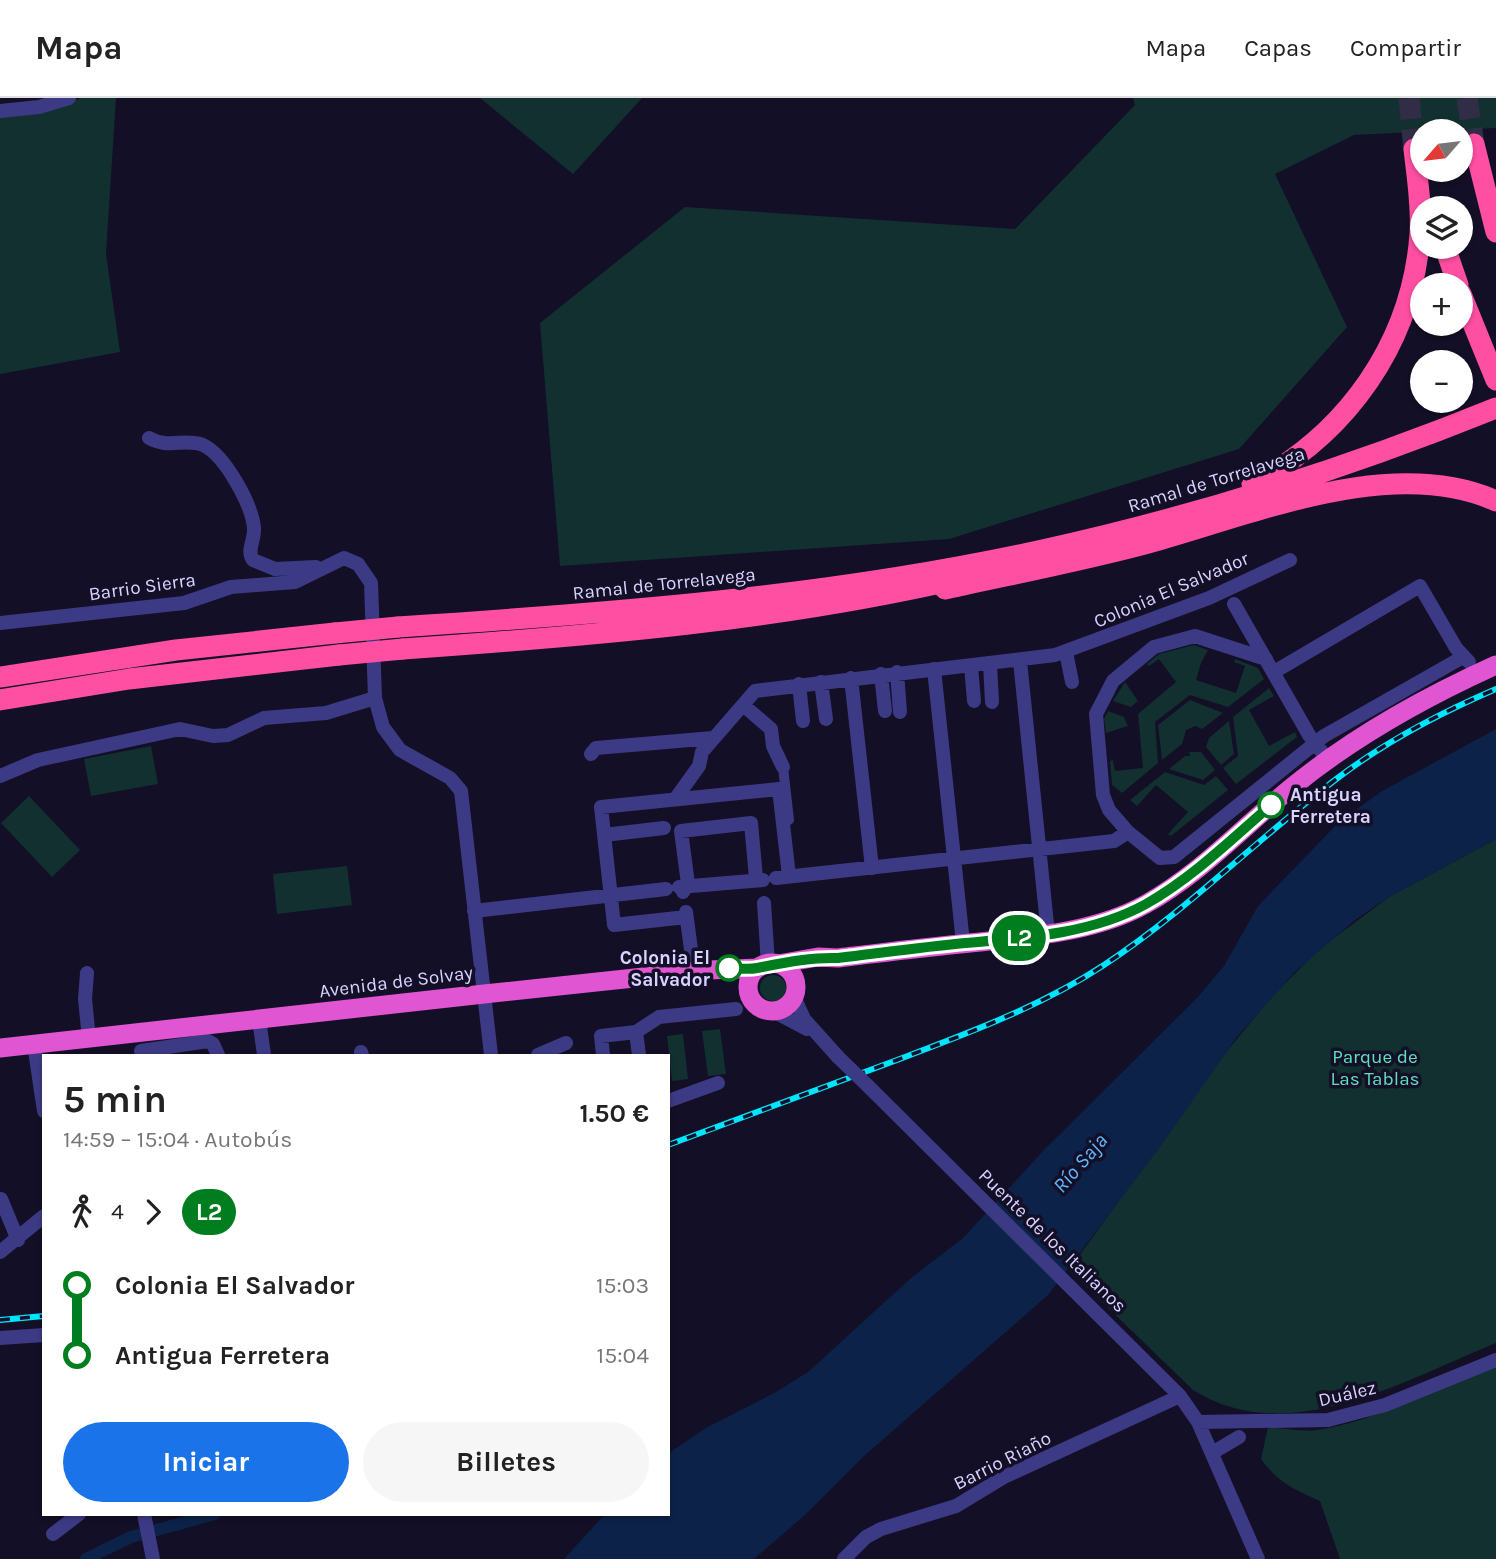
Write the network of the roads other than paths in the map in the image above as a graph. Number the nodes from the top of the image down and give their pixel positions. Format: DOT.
graph roads {
  1 [pos="69,98"];
  2 [pos="0,111"];
  3 [pos="1474,144"];
  4 [pos="1419,182"];
  5 [pos="1496,232"];
  6 [pos="1473,324"];
  7 [pos="1492,371"];
  8 [pos="1496,394"];
  9 [pos="1496,408"];
  10 [pos="1496,419"];
  11 [pos="149,438"];
  12 [pos="1392,446"];
  13 [pos="1496,501"];
  14 [pos="1290,560"];
  15 [pos="325,566"];
  16 [pos="783,593"];
  17 [pos="894,596"];
  18 [pos="1234,604"];
  19 [pos="0,623"];
  20 [pos="1066,652"];
  21 [pos="1463,657"];
  22 [pos="1020,661"];
  23 [pos="989,664"];
  24 [pos="1270,665"];
  25 [pos="971,666"];
  26 [pos="1489,668"];
  27 [pos="934,669"];
  28 [pos="897,672"];
  29 [pos="881,674"];
  30 [pos="0,677"];
  31 [pos="851,678"];
  32 [pos="821,682"];
  33 [pos="1072,682"];
  34 [pos="799,684"];
  35 [pos="375,698"];
  36 [pos="0,700"];
  37 [pos="974,701"];
  38 [pos="992,702"];
  39 [pos="743,705"];
  40 [pos="885,711"];
  41 [pos="900,712"];
  42 [pos="825,719"];
  43 [pos="803,721"];
  44 [pos="713,738"];
  45 [pos="1315,744"];
  46 [pos="592,754"];
  47 [pos="1328,760"];
  48 [pos="783,767"];
  49 [pos="0,776"];
  50 [pos="676,798"];
  51 [pos="673,827"];
  52 [pos="1128,832"];
  53 [pos="604,835"];
  54 [pos="1040,850"];
  55 [pos="955,858"];
  56 [pos="872,868"];
  57 [pos="772,879"];
  58 [pos="679,888"];
  59 [pos="610,896"];
  60 [pos="764,903"];
  61 [pos="474,911"];
  62 [pos="1048,934"];
  63 [pos="963,943"];
  64 [pos="838,958"];
  65 [pos="768,965"];
  66 [pos="701,971"];
  67 [pos="87,973"];
  68 [pos="795,991"];
  69 [pos="484,994"];
  70 [pos="749,995"];
  71 [pos="736,1009"];
  72 [pos="773,1011"];
  73 [pos="260,1019"];
  74 [pos="636,1032"];
  75 [pos="817,1036"];
  76 [pos="89,1039"];
  77 [pos="566,1043"];
  78 [pos="34,1044"];
  79 [pos="140,1047"];
  80 [pos="0,1048"];
  81 [pos="218,1054"];
  82 [pos="264,1054"];
  83 [pos="491,1054"];
  84 [pos="540,1054"];
  85 [pos="603,1054"];
  86 [pos="639,1054"];
  87 [pos="718,1083"];
  88 [pos="42,1098"];
  89 [pos="670,1100"];
  90 [pos="1,1199"];
  91 [pos="42,1218"];
  92 [pos="18,1240"];
  93 [pos="0,1252"];
  94 [pos="42,1335"];
  95 [pos="0,1338"];
  96 [pos="1496,1360"];
  97 [pos="1180,1396"];
  98 [pos="1198,1422"];
  99 [pos="1240,1437"];
  100 [pos="1212,1453"];
  101 [pos="76,1516"];
  102 [pos="144,1516"];
  103 [pos="53,1534"];
  104 [pos="153,1559"];
  105 [pos="844,1559"];
  106 [pos="1258,1559"];
  1 -- 2 [label="street"];
  3 -- 5 [label="highway"];
  4 -- 16 [label="highway"];
  6 -- 7 [label="highway"];
  8 -- 12 [label="highway"];
  9 -- 12 [label="highway"];
  10 -- 17 [label="highway, Ramal de Torrelavega"];
  11 -- 15 [label="street, Barrio Sierra"];
  12 -- 16 [label="highway, Ramal de Torrelavega"];
  13 -- 17 [label="highway"];
  14 -- 20 [label="street, Colonia El Salvador"];
  15 -- 19 [label="street, Barrio Sierra"];
  15 -- 35 [label="street, Barrio Sierra"];
  16 -- 30 [label="highway, Ramal de Torrelavega, bridge"];
  17 -- 36 [label="highway, Ramal de Torrelavega, bridge"];
  18 -- 24 [label="street"];
  20 -- 22 [label="street, Colonia El Salvador"];
  20 -- 33 [label="street"];
  21 -- 24 [label="street"];
  21 -- 26 [label="street"];
  21 -- 45 [label="street"];
  22 -- 23 [label="street, Colonia El Salvador"];
  22 -- 54 [label="street"];
  23 -- 25 [label="street, Colonia El Salvador"];
  23 -- 38 [label="street"];
  24 -- 45 [label="street"];
  24 -- 52 [label="street"];
  25 -- 27 [label="street, Colonia El Salvador"];
  25 -- 37 [label="street"];
  26 -- 47 [label="highway, Avenida de Solvay"];
  27 -- 28 [label="street, Colonia El Salvador"];
  27 -- 55 [label="street"];
  28 -- 29 [label="street, Colonia El Salvador"];
  28 -- 41 [label="street"];
  29 -- 31 [label="street, Colonia El Salvador"];
  29 -- 40 [label="street"];
  31 -- 32 [label="street, Colonia El Salvador"];
  31 -- 56 [label="street"];
  32 -- 34 [label="street, Colonia El Salvador"];
  32 -- 42 [label="street"];
  34 -- 39 [label="street, Colonia El Salvador"];
  34 -- 43 [label="street"];
  35 -- 49 [label="street"];
  35 -- 61 [label="street"];
  39 -- 44 [label="street, Colonia El Salvador"];
  39 -- 48 [label="street"];
  44 -- 46 [label="street"];
  44 -- 50 [label="street, Colonia El Salvador"];
  45 -- 47 [label="street"];
  45 -- 52 [label="street"];
  47 -- 62 [label="highway, Avenida de Solvay"];
  48 -- 57 [label="street"];
  50 -- 53 [label="street"];
  50 -- 57 [label="street"];
  51 -- 53 [label="street"];
  52 -- 54 [label="street"];
  53 -- 59 [label="street"];
  54 -- 55 [label="street"];
  54 -- 62 [label="street"];
  55 -- 56 [label="street"];
  55 -- 63 [label="street"];
  56 -- 57 [label="street"];
  57 -- 58 [label="street"];
  57 -- 58 [label="street"];
  58 -- 59 [label="street"];
  59 -- 61 [label="street"];
  59 -- 66 [label="street"];
  60 -- 65 [label="street"];
  61 -- 69 [label="street"];
  62 -- 63 [label="highway, Avenida de Solvay"];
  63 -- 64 [label="highway, Avenida de Solvay"];
  64 -- 65 [label="highway, Avenida de Solvay"];
  64 -- 68 [label="highway, Avenida de Solvay"];
  65 -- 66 [label="highway, Avenida de Solvay"];
  65 -- 68 [label="highway"];
  65 -- 70 [label="highway"];
  66 -- 69 [label="highway, Avenida de Solvay"];
  66 -- 70 [label="highway"];
  67 -- 76 [label="street"];
  68 -- 72 [label="highway"];
  68 -- 75 [label="street"];
  69 -- 73 [label="highway, Avenida de Solvay"];
  69 -- 83 [label="street"];
  70 -- 72 [label="highway"];
  71 -- 74 [label="street"];
  72 -- 75 [label="street"];
  73 -- 79 [label="highway, Avenida de Solvay"];
  73 -- 82 [label="street"];
  74 -- 85 [label="street"];
  74 -- 86 [label="street"];
  75 -- 97 [label="street, Puente de los Italianos, bridge"];
  76 -- 78 [label="highway, Avenida de Solvay"];
  76 -- 79 [label="highway, Avenida de Solvay"];
  77 -- 84 [label="street"];
  78 -- 80 [label="highway, Avenida de Solvay"];
  78 -- 88 [label="street"];
  79 -- 81 [label="street, Avenida de Solvay"];
  87 -- 89 [label="street"];
  90 -- 92 [label="street"];
  91 -- 92 [label="street"];
  92 -- 93 [label="street"];
  94 -- 95 [label="street"];
  96 -- 98 [label="street, Duález"];
  97 -- 98 [label="street, Puente de los Italianos"];
  97 -- 105 [label="street, Barrio Riaño"];
  98 -- 100 [label="street, Puente de los Italianos"];
  99 -- 100 [label="street"];
  100 -- 106 [label="street, Puente de los Italianos"];
  101 -- 103 [label="street"];
  102 -- 104 [label="street"];
}
